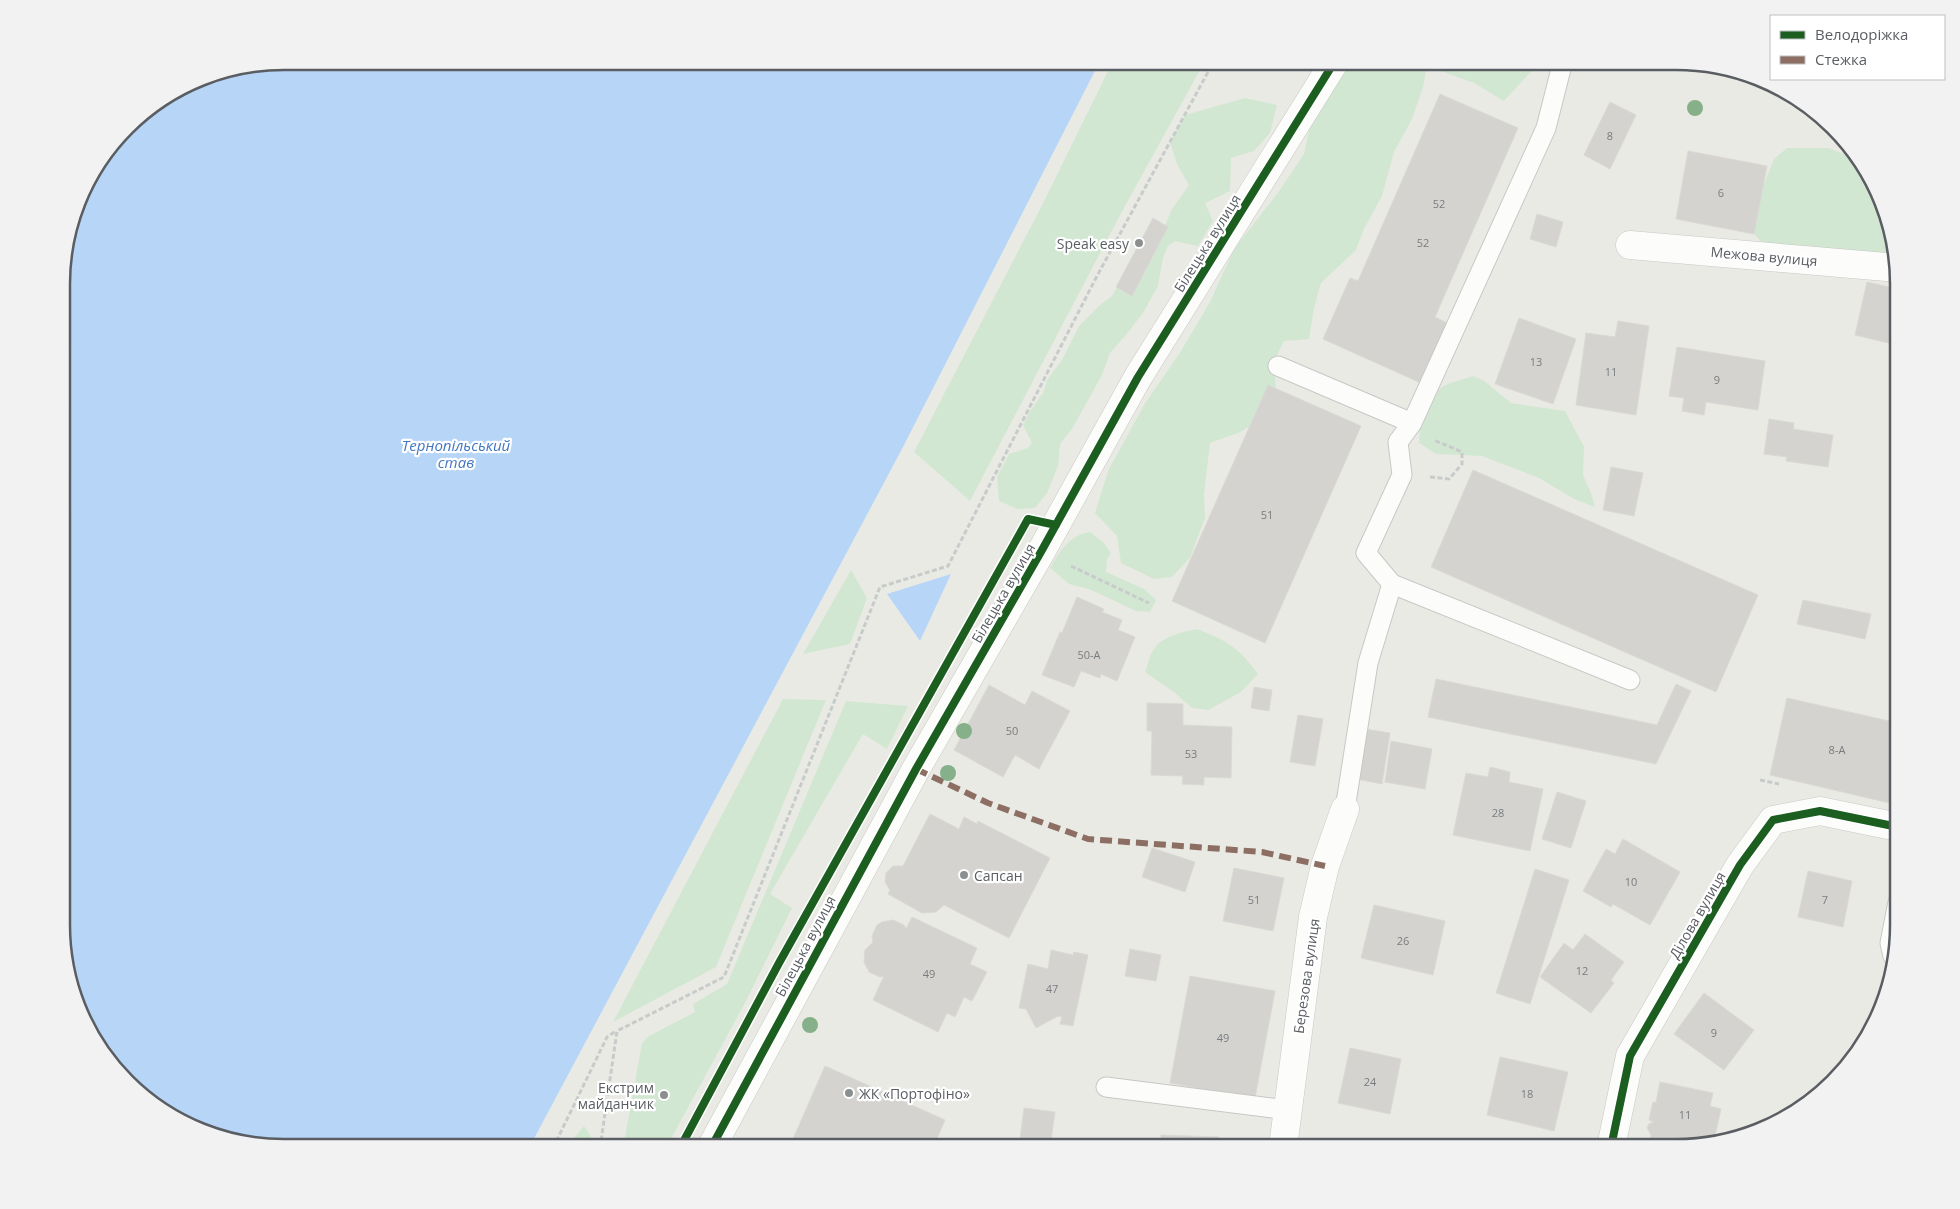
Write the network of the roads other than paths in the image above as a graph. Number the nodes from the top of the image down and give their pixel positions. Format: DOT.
graph roads {
  1 [pos="1329,70"];
  2 [pos="1561,70"];
  3 [pos="1630,245"];
  4 [pos="1890,267"];
  5 [pos="1278,366"];
  6 [pos="1412,423"];
  7 [pos="1392,584"];
  8 [pos="1630,680"];
  9 [pos="1345,809"];
  10 [pos="1890,825"];
  11 [pos="1106,1087"];
  12 [pos="1288,1110"];
  13 [pos="716,1139"];
  14 [pos="1284,1139"];
  15 [pos="1614,1139"];
  1 -- 13 [label="street, Білецька вулиця"];
  2 -- 6 [label="lane"];
  3 -- 4 [label="street, Межова вулиця"];
  5 -- 6 [label="lane"];
  6 -- 7 [label="lane"];
  7 -- 8 [label="lane"];
  7 -- 9 [label="lane"];
  9 -- 12 [label="street, Березова вулиця"];
  10 -- 15 [label="street, Ділова вулиця"];
  11 -- 12 [label="lane"];
  12 -- 14 [label="street, Березова вулиця"];
}
